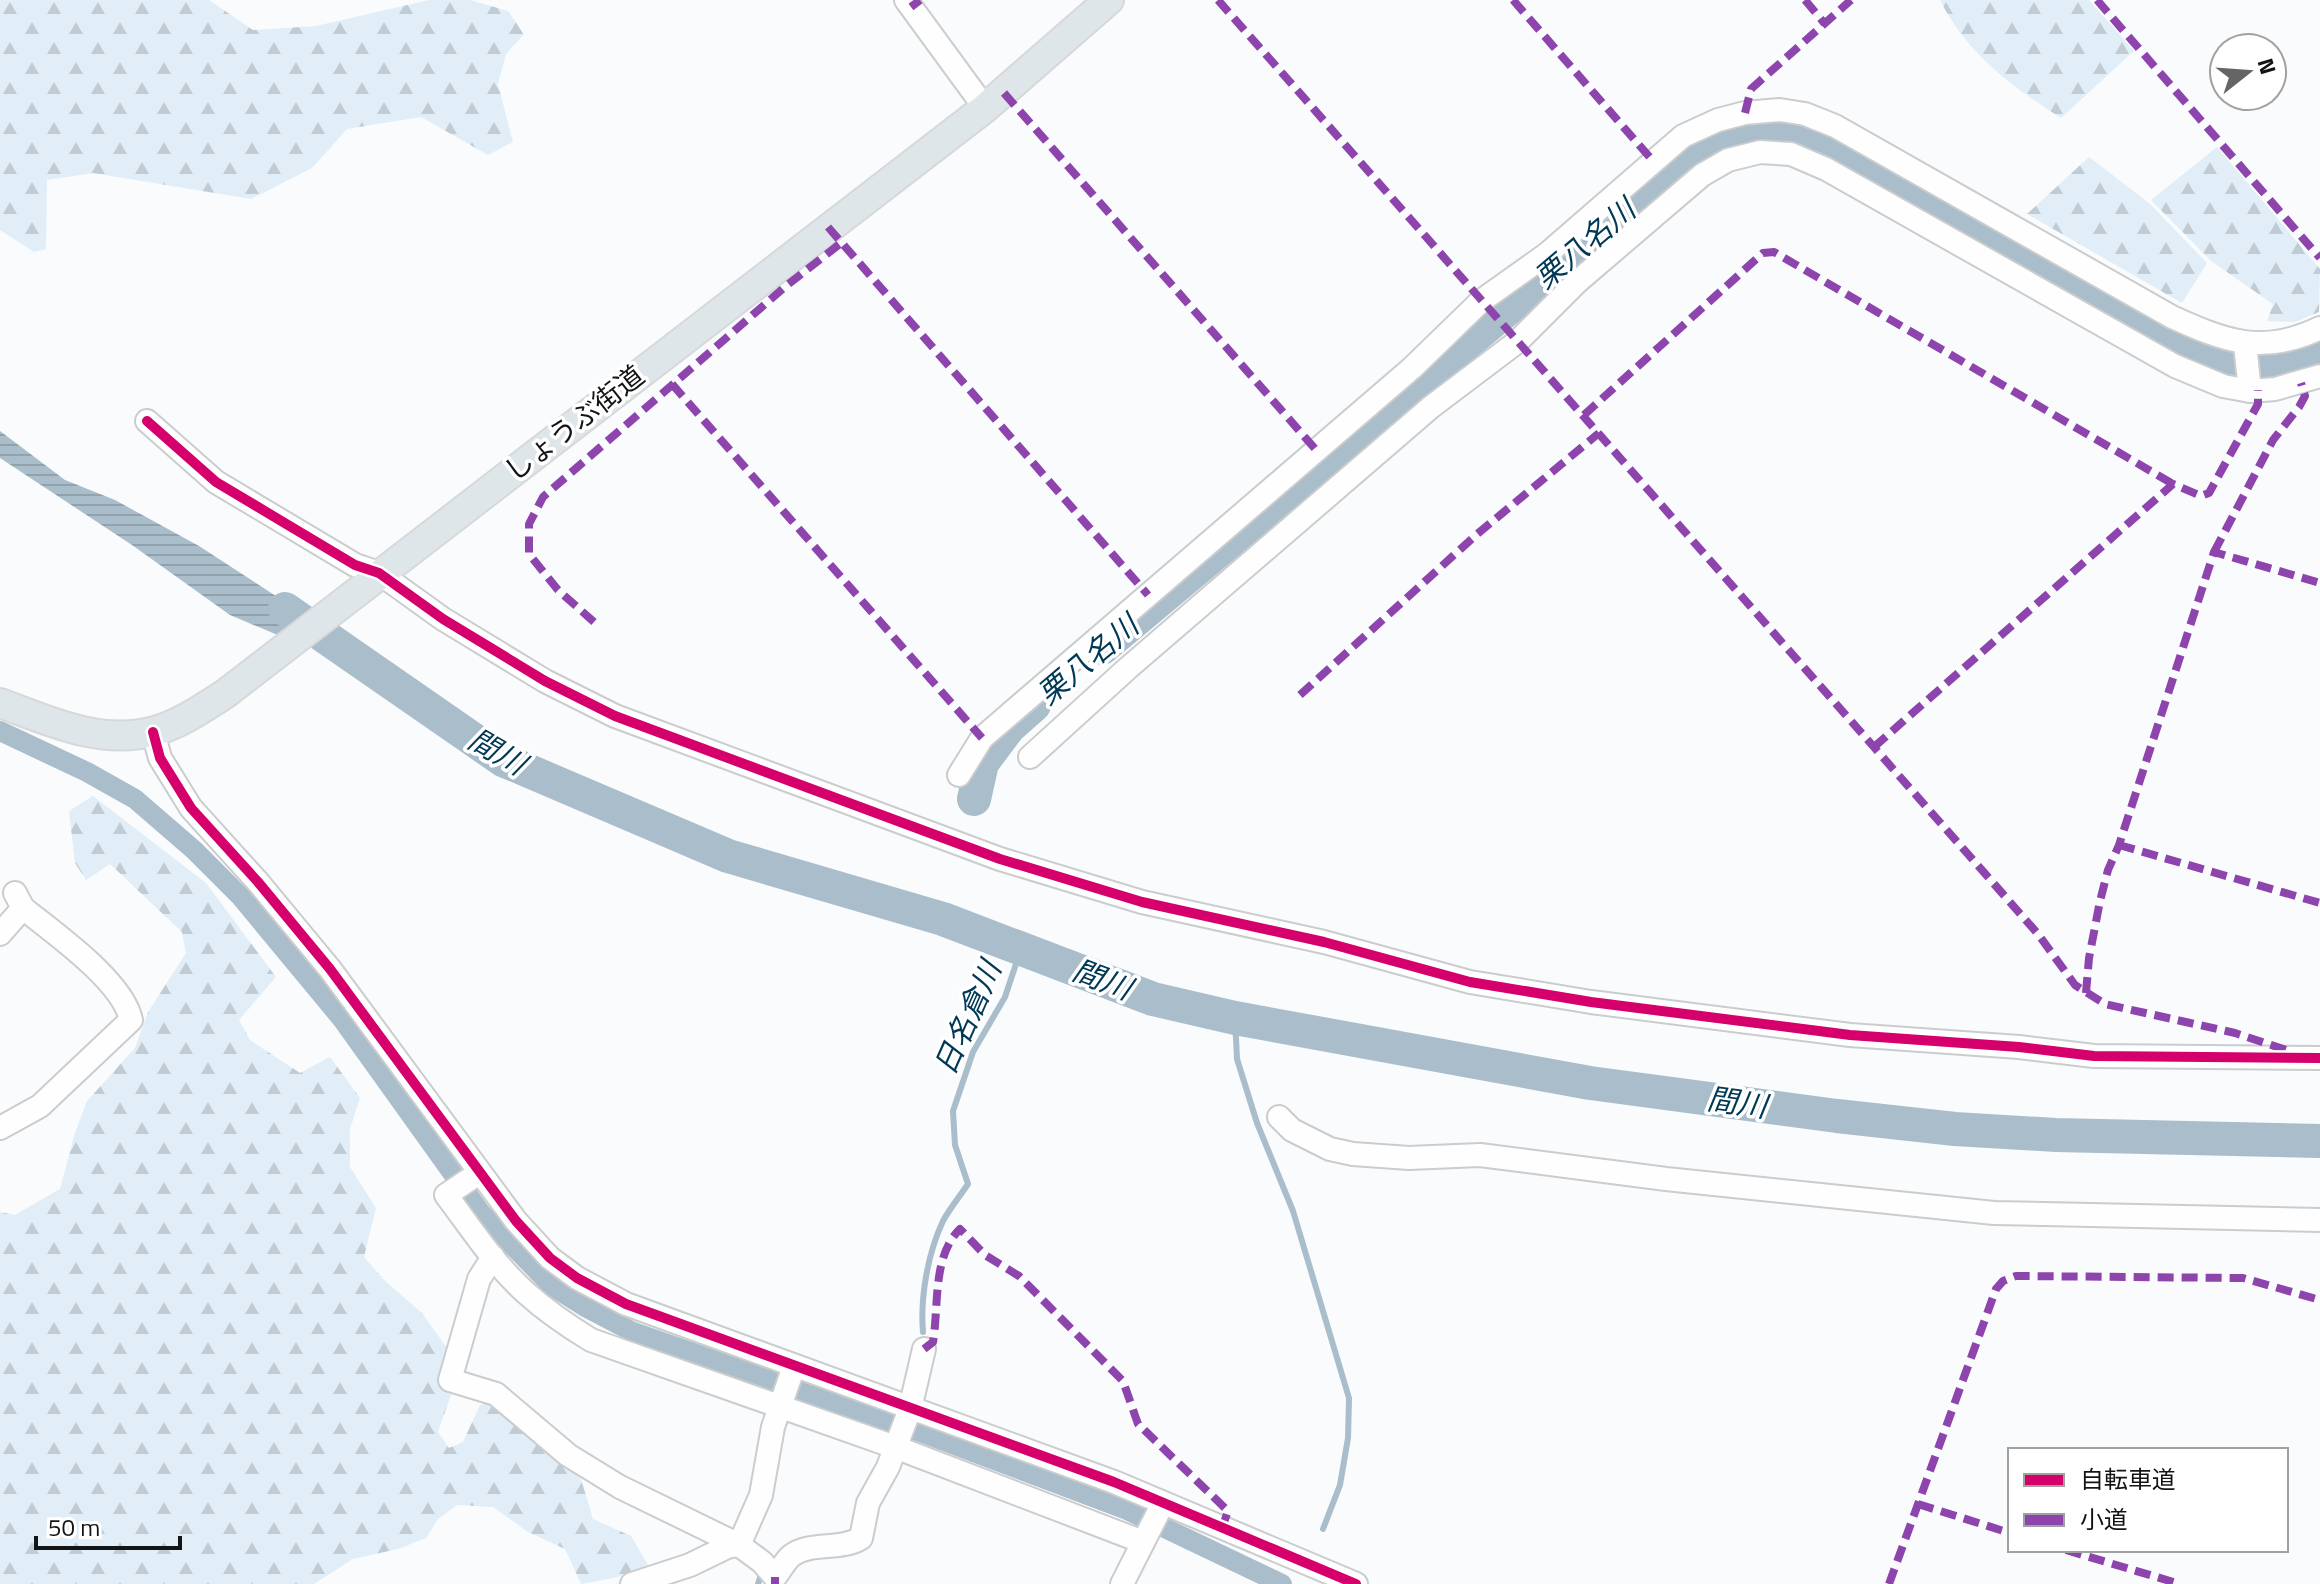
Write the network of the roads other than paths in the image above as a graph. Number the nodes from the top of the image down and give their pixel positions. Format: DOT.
graph roads {
  1 [pos="906,0"];
  2 [pos="1109,0"];
  3 [pos="985,108"];
  4 [pos="2320,328"];
  5 [pos="2246,348"];
  6 [pos="2320,376"];
  7 [pos="2250,388"];
  8 [pos="147,421"];
  9 [pos="372,579"];
  10 [pos="0,703"];
  11 [pos="153,732"];
  12 [pos="1030,757"];
  13 [pos="959,775"];
  14 [pos="0,934"];
  15 [pos="2320,1058"];
  16 [pos="1279,1117"];
  17 [pos="0,1128"];
  18 [pos="468,1179"];
  19 [pos="2320,1220"];
  20 [pos="493,1257"];
  21 [pos="924,1349"];
  22 [pos="792,1372"];
  23 [pos="783,1405"];
  24 [pos="908,1413"];
  25 [pos="896,1445"];
  26 [pos="1160,1507"];
  27 [pos="1145,1539"];
  28 [pos="739,1545"];
  29 [pos="632,1584"];
  30 [pos="1122,1584"];
  31 [pos="1356,1584"];
  1 -- 3 [label="street"];
  2 -- 3 [label="main road, しょうぶ街道"];
  3 -- 9 [label="main road, しょうぶ街道"];
  4 -- 5 [label="street"];
  5 -- 7 [label="street"];
  5 -- 13 [label="street"];
  6 -- 7 [label="street"];
  7 -- 12 [label="street"];
  8 -- 9 [label="street"];
  9 -- 11 [label="main road, しょうぶ街道"];
  9 -- 15 [label="street"];
  10 -- 11 [label="main road, しょうぶ街道"];
  11 -- 18 [label="street"];
  14 -- 17 [label="street"];
  16 -- 19 [label="street"];
  18 -- 20 [label="street"];
  18 -- 22 [label="street"];
  20 -- 23 [label="street"];
  20 -- 28 [label="street"];
  21 -- 24 [label="street"];
  22 -- 23 [label="street"];
  22 -- 24 [label="street"];
  23 -- 25 [label="street"];
  23 -- 28 [label="street"];
  24 -- 25 [label="street"];
  24 -- 26 [label="street"];
  25 -- 27 [label="street"];
  25 -- 28 [label="street"];
  26 -- 27 [label="street"];
  26 -- 31 [label="street"];
  27 -- 30 [label="street"];
  28 -- 29 [label="street"];
}
